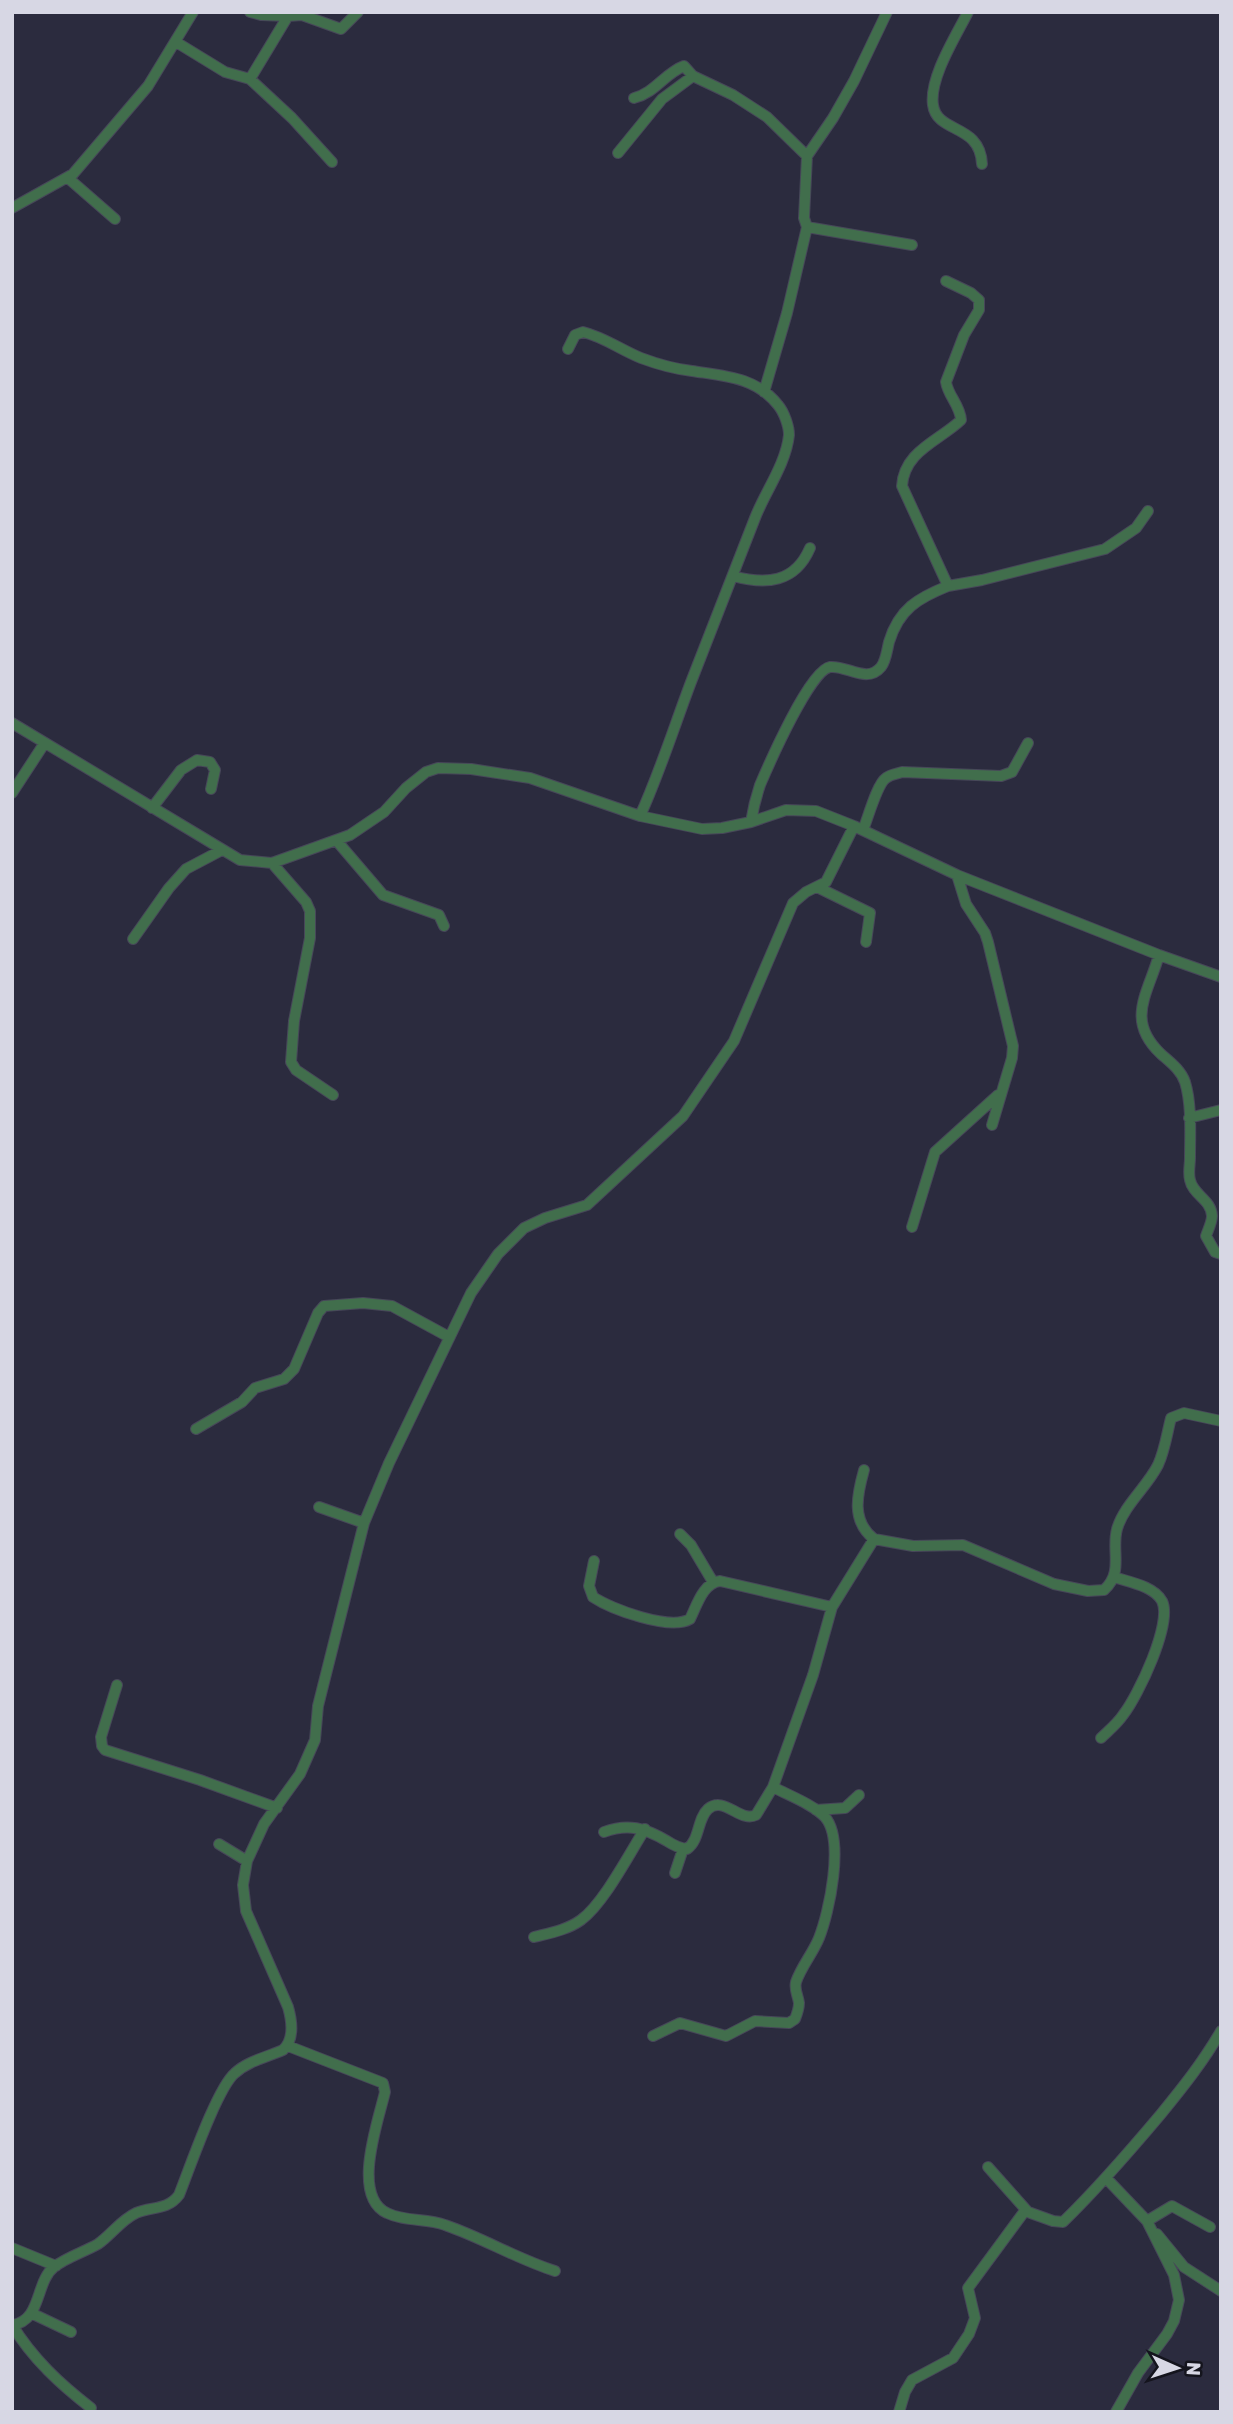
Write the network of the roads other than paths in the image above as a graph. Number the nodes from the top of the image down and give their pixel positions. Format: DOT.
graph roads {
  1 [pos="193,12"];
  2 [pos="250,12"];
  3 [pos="358,12"];
  4 [pos="887,12"];
  5 [pos="968,12"];
  6 [pos="288,16"];
  7 [pos="176,42"];
  8 [pos="693,76"];
  9 [pos="250,79"];
  10 [pos="634,98"];
  11 [pos="618,153"];
  12 [pos="807,156"];
  13 [pos="332,162"];
  14 [pos="982,164"];
  15 [pos="68,178"];
  16 [pos="12,208"];
  17 [pos="115,219"];
  18 [pos="807,228"];
  19 [pos="912,245"];
  20 [pos="946,281"];
  21 [pos="568,349"];
  22 [pos="764,392"];
  23 [pos="1148,511"];
  24 [pos="810,548"];
  25 [pos="733,576"];
  26 [pos="948,586"];
  27 [pos="12,723"];
  28 [pos="1028,743"];
  29 [pos="44,744"];
  30 [pos="211,789"];
  31 [pos="12,793"];
  32 [pos="152,808"];
  33 [pos="640,816"];
  34 [pos="751,822"];
  35 [pos="859,828"];
  36 [pos="336,840"];
  37 [pos="222,850"];
  38 [pos="272,863"];
  39 [pos="957,875"];
  40 [pos="817,887"];
  41 [pos="444,926"];
  42 [pos="133,939"];
  43 [pos="866,942"];
  44 [pos="1159,956"];
  45 [pos="1221,977"];
  46 [pos="1000,1093"];
  47 [pos="333,1095"];
  48 [pos="1216,1111"];
  49 [pos="1192,1117"];
  50 [pos="992,1125"];
  51 [pos="912,1227"];
  52 [pos="1221,1254"];
  53 [pos="449,1337"];
  54 [pos="1221,1421"];
  55 [pos="196,1429"];
  56 [pos="864,1470"];
  57 [pos="319,1507"];
  58 [pos="364,1523"];
  59 [pos="680,1534"];
  60 [pos="874,1539"];
  61 [pos="594,1561"];
  62 [pos="1114,1577"];
  63 [pos="713,1582"];
  64 [pos="832,1607"];
  65 [pos="117,1685"];
  66 [pos="1101,1738"];
  67 [pos="774,1787"];
  68 [pos="859,1795"];
  69 [pos="277,1808"];
  70 [pos="816,1810"];
  71 [pos="645,1829"];
  72 [pos="604,1832"];
  73 [pos="219,1844"];
  74 [pos="683,1849"];
  75 [pos="247,1861"];
  76 [pos="675,1873"];
  77 [pos="534,1937"];
  78 [pos="1221,2032"];
  79 [pos="653,2036"];
  80 [pos="288,2046"];
  81 [pos="988,2167"];
  82 [pos="1107,2179"];
  83 [pos="1028,2212"];
  84 [pos="1148,2224"];
  85 [pos="1210,2227"];
  86 [pos="12,2248"];
  87 [pos="55,2266"];
  88 [pos="555,2271"];
  89 [pos="1221,2291"];
  90 [pos="31,2313"];
  91 [pos="12,2325"];
  92 [pos="71,2332"];
  93 [pos="91,2408"];
  94 [pos="899,2412"];
  95 [pos="1116,2412"];
  1 -- 7 [label="street"];
  2 -- 6 [label="street"];
  3 -- 6 [label="street"];
  4 -- 12 [label="street"];
  5 -- 14 [label="street"];
  6 -- 9 [label="street"];
  7 -- 9 [label="street"];
  7 -- 15 [label="street"];
  8 -- 10 [label="street"];
  8 -- 11 [label="street"];
  8 -- 12 [label="street"];
  9 -- 13 [label="street"];
  12 -- 18 [label="street"];
  15 -- 16 [label="street"];
  15 -- 17 [label="street"];
  18 -- 19 [label="street"];
  18 -- 22 [label="street"];
  20 -- 26 [label="street"];
  21 -- 22 [label="street"];
  22 -- 25 [label="street"];
  23 -- 26 [label="street"];
  24 -- 25 [label="street"];
  25 -- 33 [label="street"];
  26 -- 34 [label="street"];
  27 -- 29 [label="street"];
  28 -- 35 [label="street"];
  29 -- 31 [label="street"];
  29 -- 32 [label="street"];
  30 -- 32 [label="street"];
  32 -- 37 [label="street"];
  33 -- 34 [label="street"];
  33 -- 36 [label="street"];
  34 -- 35 [label="street"];
  35 -- 39 [label="street"];
  35 -- 40 [label="street"];
  36 -- 38 [label="street"];
  36 -- 41 [label="street"];
  37 -- 38 [label="street"];
  37 -- 42 [label="street"];
  38 -- 47 [label="street"];
  39 -- 44 [label="street"];
  39 -- 46 [label="street"];
  40 -- 43 [label="street"];
  40 -- 53 [label="street"];
  44 -- 45 [label="street"];
  44 -- 49 [label="street"];
  46 -- 50 [label="street"];
  46 -- 51 [label="street"];
  48 -- 49 [label="street"];
  49 -- 52 [label="street"];
  53 -- 55 [label="street"];
  53 -- 58 [label="street"];
  54 -- 62 [label="street"];
  56 -- 60 [label="street"];
  57 -- 58 [label="street"];
  58 -- 69 [label="street"];
  59 -- 63 [label="street"];
  60 -- 62 [label="street"];
  60 -- 64 [label="street"];
  61 -- 63 [label="street"];
  62 -- 66 [label="street"];
  63 -- 64 [label="street"];
  64 -- 67 [label="street"];
  65 -- 69 [label="street"];
  67 -- 70 [label="street"];
  67 -- 74 [label="street"];
  68 -- 70 [label="street"];
  69 -- 75 [label="street"];
  70 -- 79 [label="street"];
  71 -- 72 [label="street"];
  71 -- 74 [label="street"];
  71 -- 77 [label="street"];
  73 -- 75 [label="street"];
  74 -- 76 [label="street"];
  75 -- 80 [label="street"];
  78 -- 82 [label="street"];
  80 -- 87 [label="street"];
  80 -- 88 [label="street"];
  81 -- 83 [label="street"];
  82 -- 83 [label="street"];
  82 -- 84 [label="street"];
  83 -- 94 [label="street"];
  84 -- 85 [label="street"];
  84 -- 89 [label="street"];
  84 -- 95 [label="street"];
  86 -- 87 [label="street"];
  87 -- 90 [label="street"];
  90 -- 91 [label="street"];
  90 -- 92 [label="street"];
  91 -- 93 [label="street"];
}
